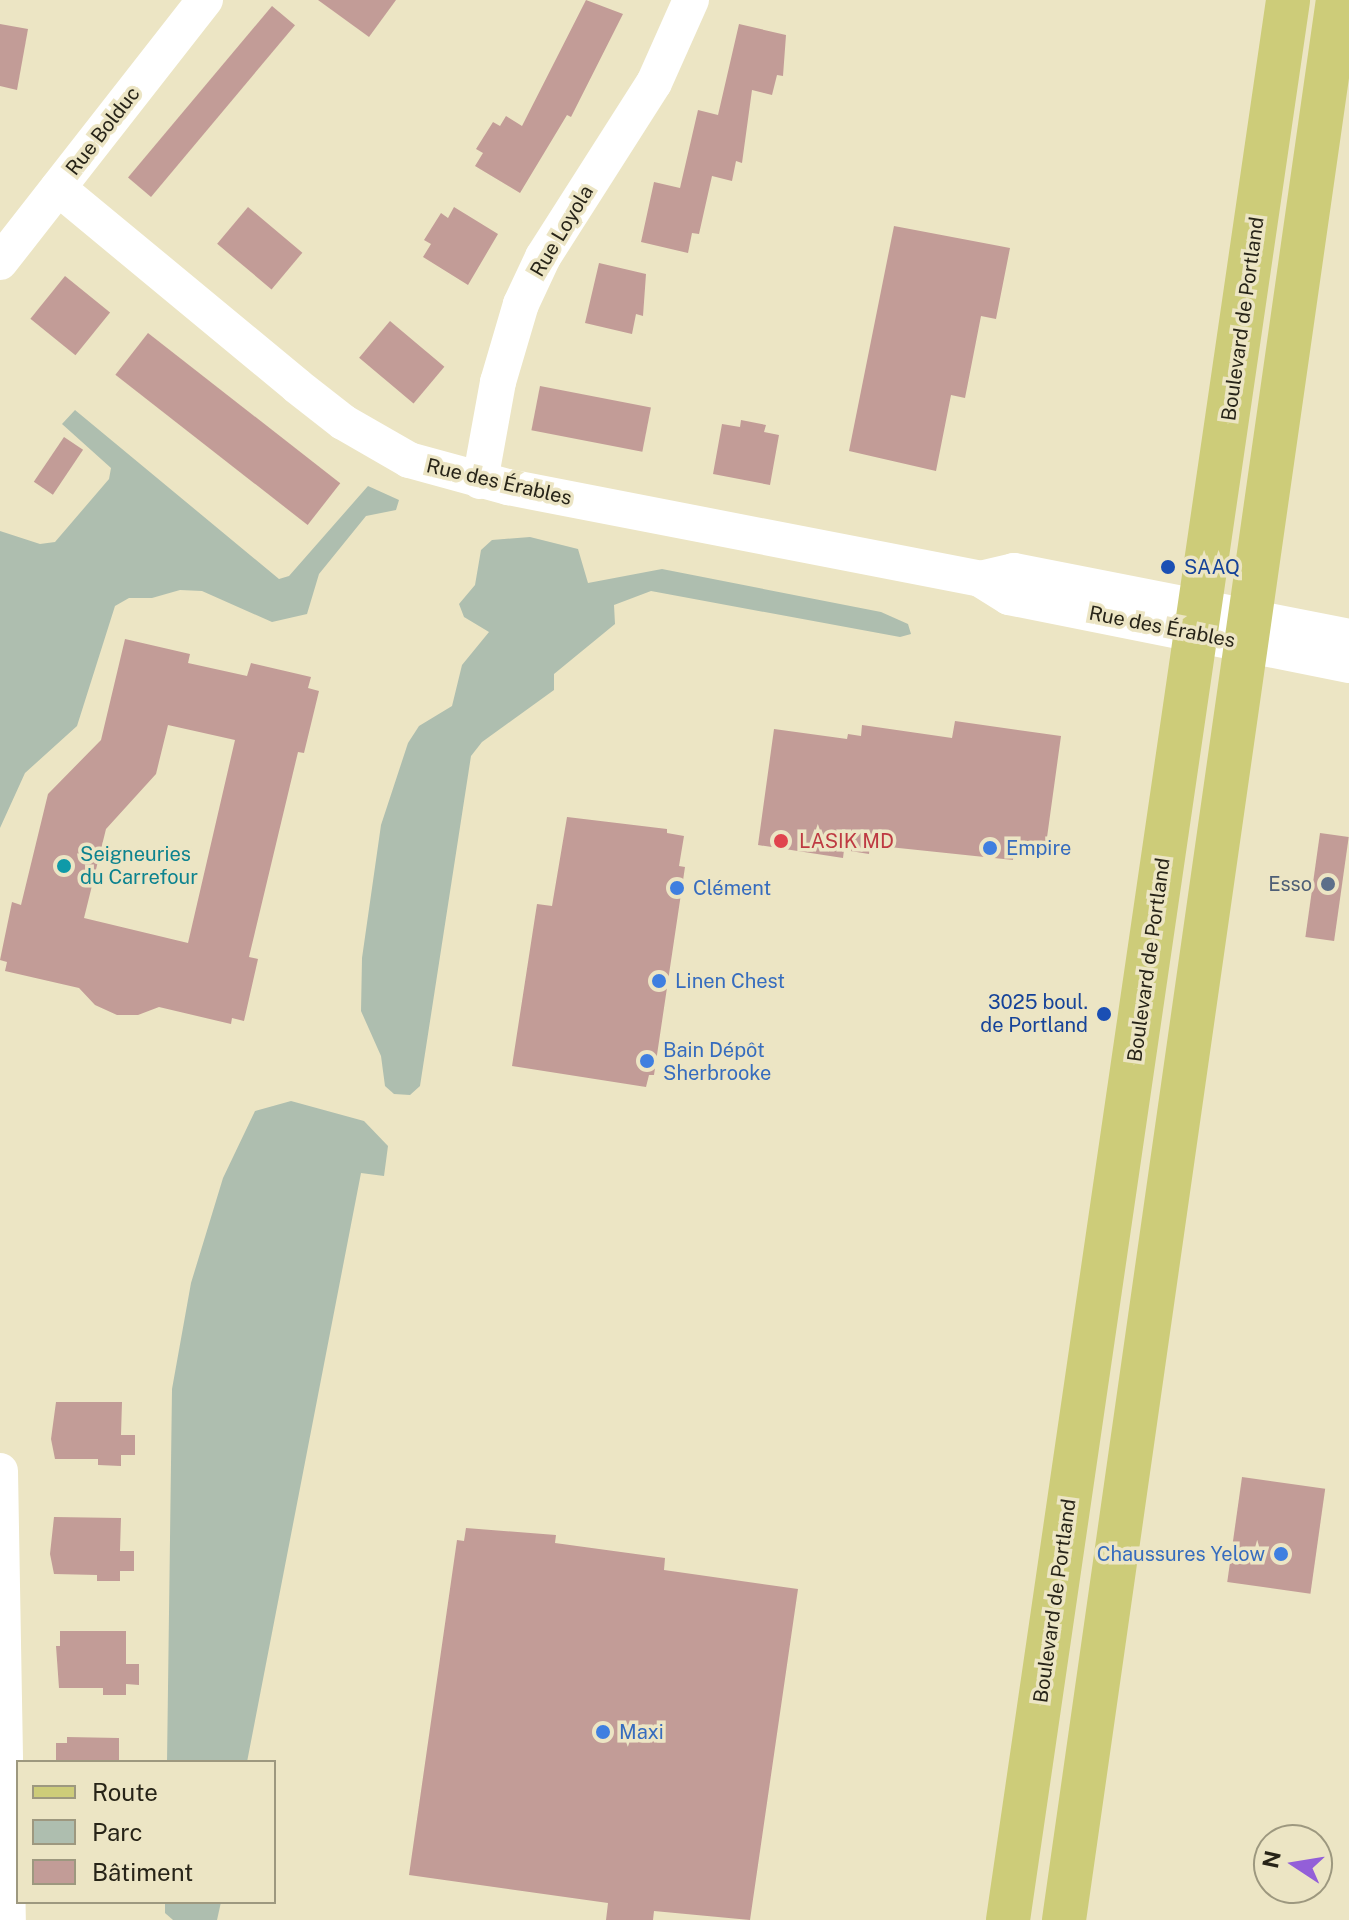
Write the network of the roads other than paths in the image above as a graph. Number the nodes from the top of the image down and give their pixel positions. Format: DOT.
graph roads {
  1 [pos="205,0"];
  2 [pos="691,0"];
  3 [pos="1288,0"];
  4 [pos="1338,0"];
  5 [pos="58,188"];
  6 [pos="0,262"];
  7 [pos="480,481"];
  8 [pos="1198,620"];
  9 [pos="1248,631"];
  10 [pos="1349,637"];
  11 [pos="1349,665"];
  12 [pos="0,1471"];
  13 [pos="2,1689"];
  14 [pos="2,1754"];
  15 [pos="8,1920"];
  16 [pos="1008,1920"];
  17 [pos="1064,1920"];
  1 -- 5 [label="street, Rue Bolduc"];
  2 -- 7 [label="street, Rue Loyola"];
  3 -- 8 [label="main road, Boulevard de Portland"];
  4 -- 9 [label="main road"];
  5 -- 6 [label="street, Rue Bolduc"];
  5 -- 7 [label="street, Rue des Érables"];
  7 -- 8 [label="street, Rue des Érables"];
  8 -- 9 [label="street, Rue des Érables"];
  8 -- 16 [label="main road, Boulevard de Portland"];
  9 -- 10 [label="street, Rue des Érables"];
  9 -- 11 [label="street, Rue des Érables"];
  9 -- 17 [label="main road"];
  12 -- 13 [label="street"];
  13 -- 14 [label="street"];
  14 -- 15 [label="street"];
}
